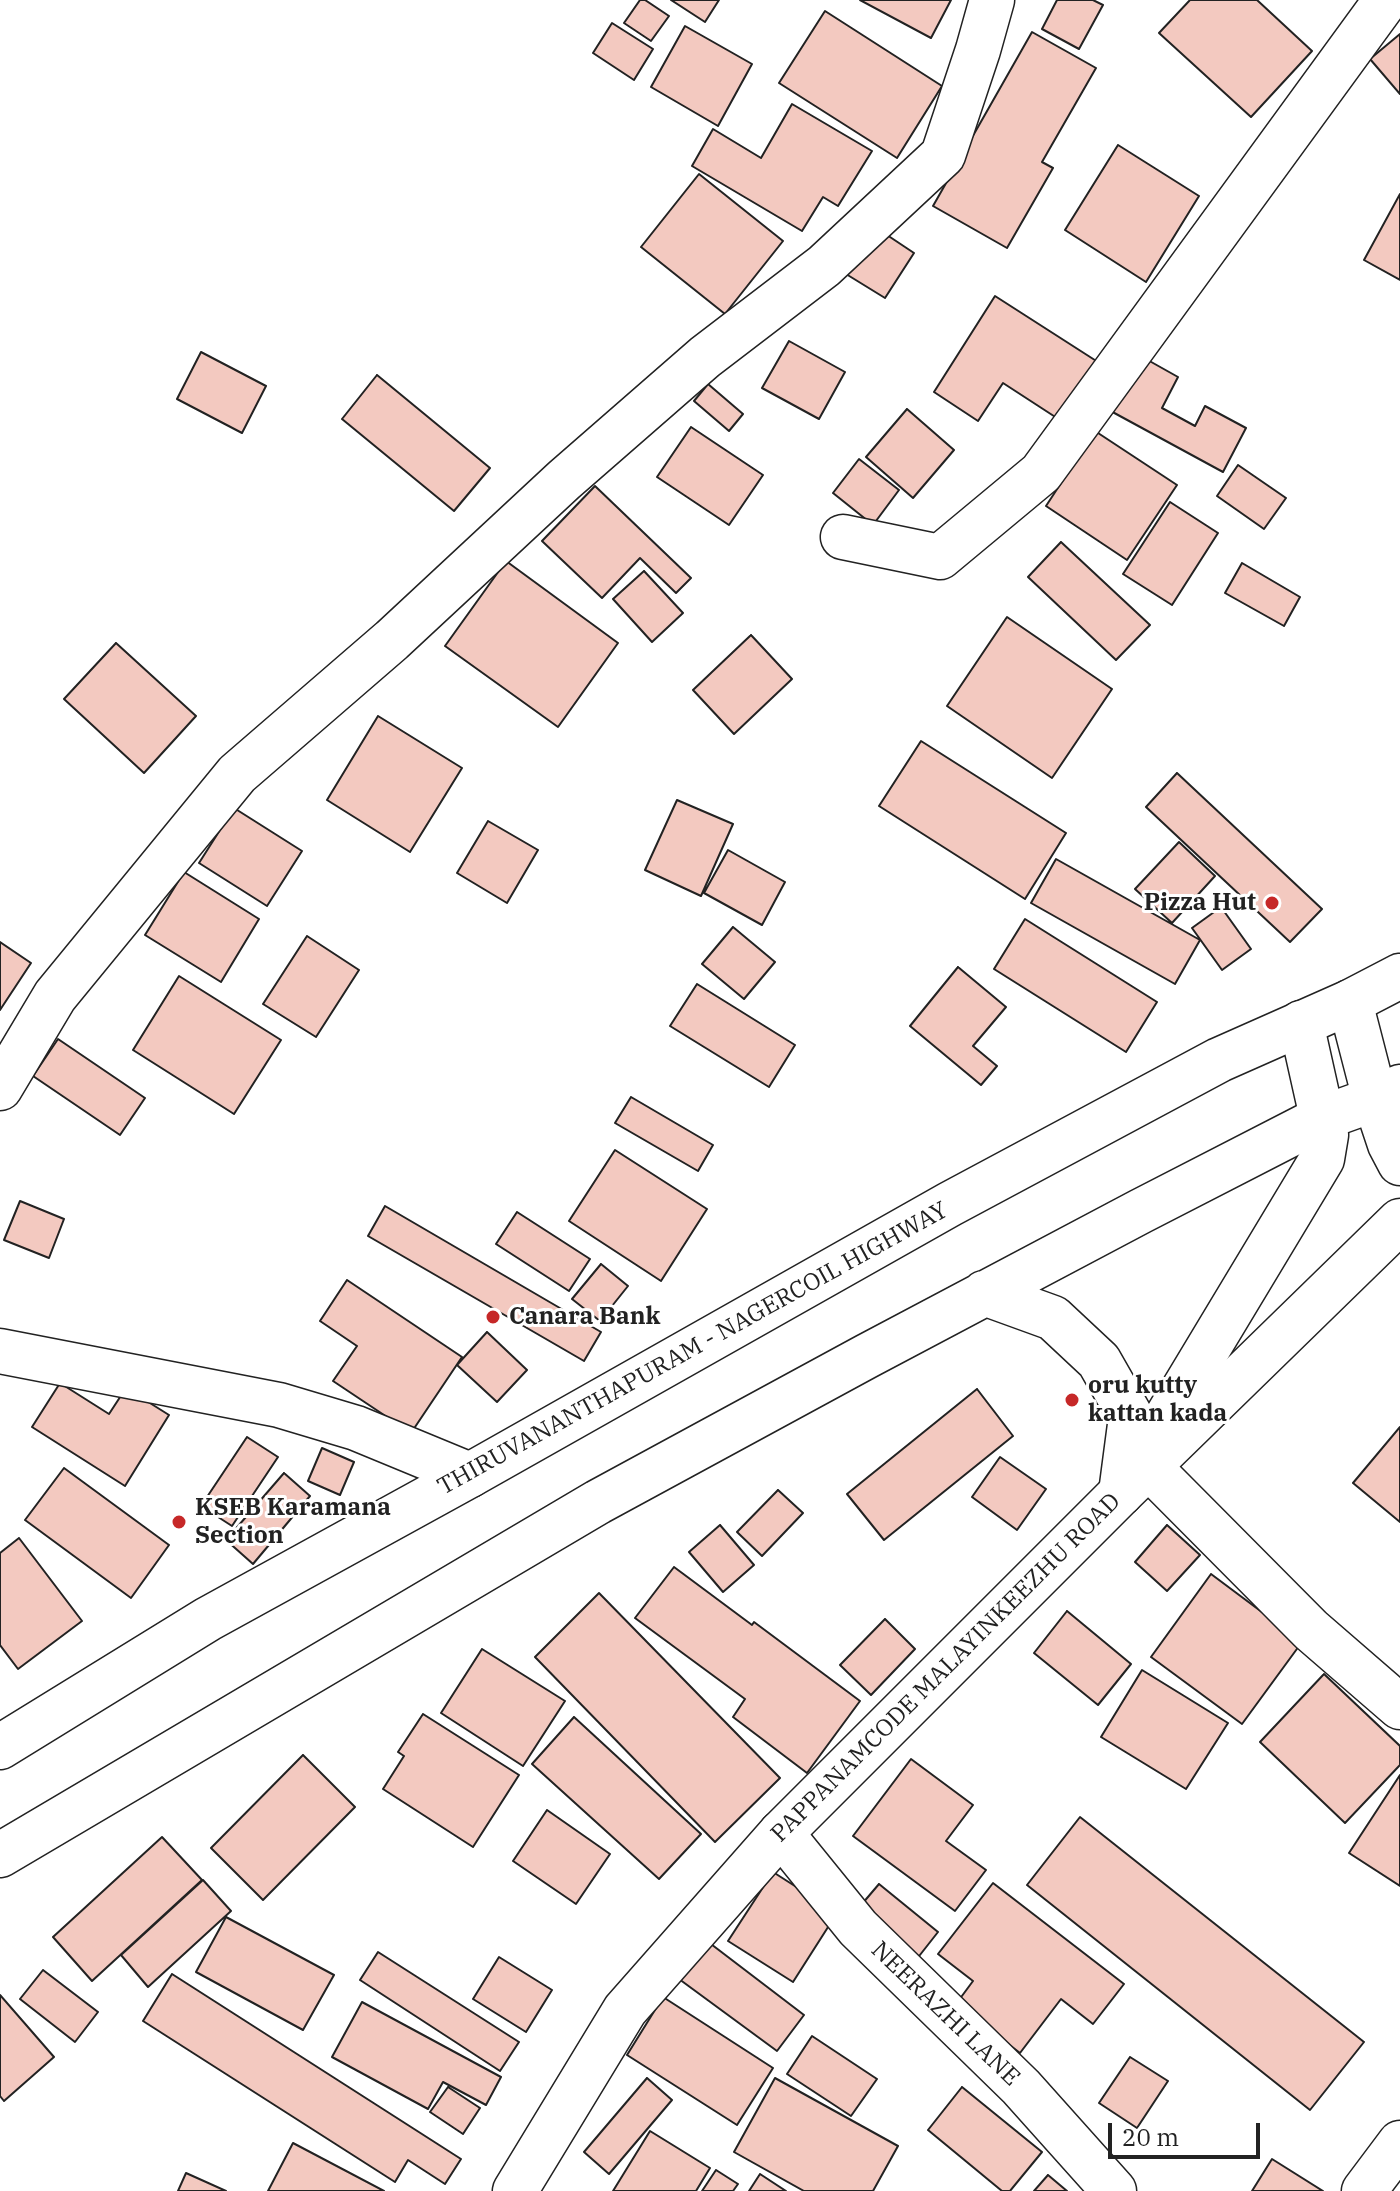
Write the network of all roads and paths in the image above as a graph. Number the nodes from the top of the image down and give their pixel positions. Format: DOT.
graph roads {
  1 [pos="992,0"];
  2 [pos="1386,0"];
  3 [pos="843,537"];
  4 [pos="1400,976"];
  5 [pos="1350,1002"];
  6 [pos="1301,1023"];
  7 [pos="0,1088"];
  8 [pos="1387,1093"];
  9 [pos="1322,1118"];
  10 [pos="1400,1163"];
  11 [pos="1400,1221"];
  12 [pos="984,1293"];
  13 [pos="0,1351"];
  14 [pos="470,1475"];
  15 [pos="1135,1479"];
  16 [pos="1400,1707"];
  17 [pos="0,1747"];
  18 [pos="781,1833"];
  19 [pos="0,1855"];
  20 [pos="1400,2143"];
  21 [pos="515,2191"];
  22 [pos="1114,2191"];
  23 [pos="1364,2191"];
  1 -- 7 [label="main road"];
  2 -- 3 [label="main road"];
  4 -- 5 [label="main road, THIRUVANANTHAPURAM - NAGERCOIL HIGHWAY"];
  5 -- 6 [label="main road, THIRUVANANTHAPURAM - NAGERCOIL HIGHWAY"];
  5 -- 8 [label="main road"];
  6 -- 9 [label="main road, PAPPANAMCODE MALAYINKEEZHU ROAD"];
  6 -- 14 [label="main road, THIRUVANANTHAPURAM - NAGERCOIL HIGHWAY"];
  8 -- 9 [label="main road"];
  8 -- 10 [label="main road"];
  9 -- 12 [label="main road"];
  9 -- 15 [label="main road, PAPPANAMCODE MALAYINKEEZHU ROAD"];
  11 -- 15 [label="main road"];
  12 -- 15 [label="main road"];
  12 -- 19 [label="main road"];
  13 -- 14 [label="main road"];
  14 -- 17 [label="main road, THIRUVANANTHAPURAM - NAGERCOIL HIGHWAY"];
  15 -- 16 [label="main road"];
  15 -- 18 [label="main road, PAPPANAMCODE MALAYINKEEZHU ROAD"];
  18 -- 21 [label="main road, PAPPANAMCODE MALAYINKEEZHU ROAD"];
  18 -- 22 [label="main road, NEERAZHI LANE"];
  20 -- 23 [label="main road"];
}
